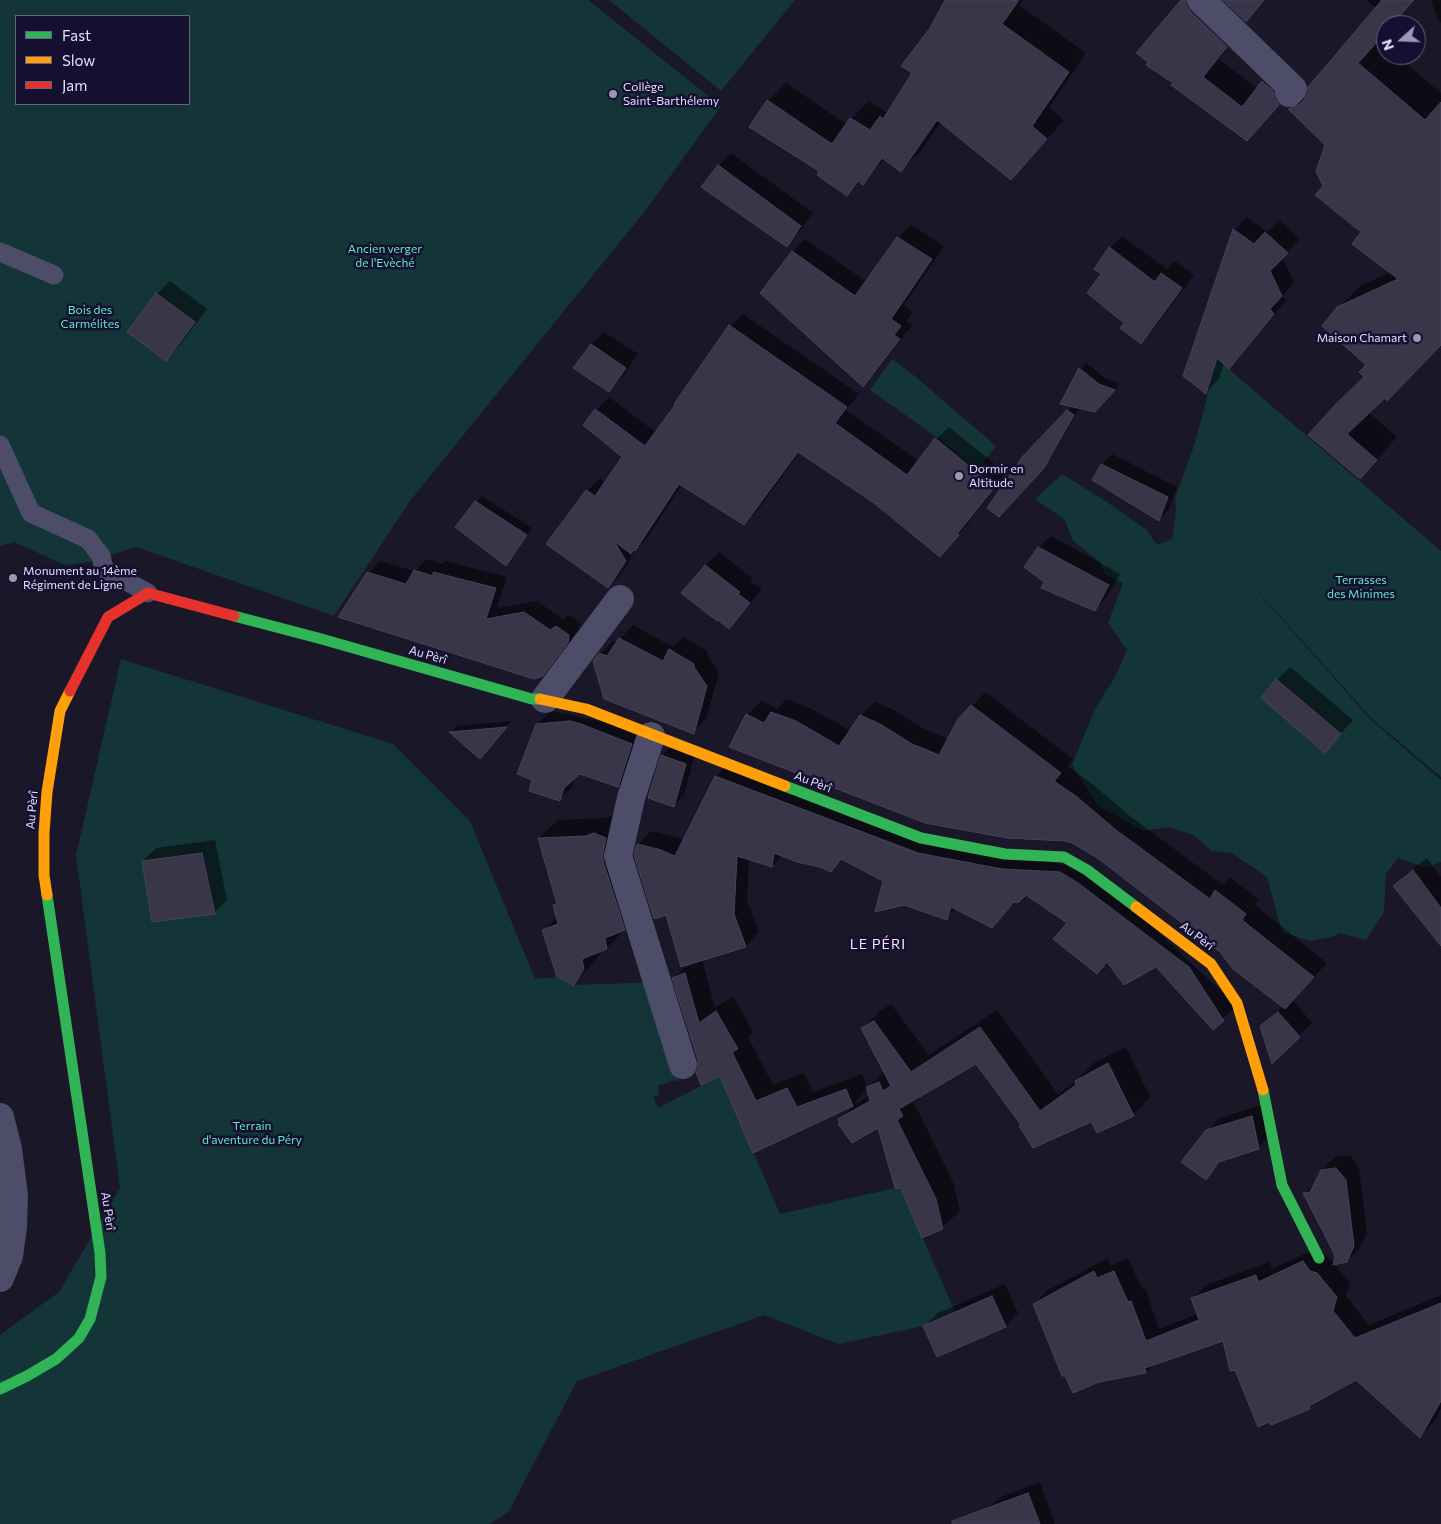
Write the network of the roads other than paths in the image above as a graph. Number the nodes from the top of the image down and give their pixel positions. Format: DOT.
graph roads {
  1 [pos="1201,0"];
  2 [pos="1289,93"];
  3 [pos="0,252"];
  4 [pos="54,275"];
  5 [pos="0,445"];
  6 [pos="148,593"];
  7 [pos="620,599"];
  8 [pos="546,699"];
  9 [pos="651,736"];
  10 [pos="683,1065"];
  11 [pos="0,1117"];
  12 [pos="1319,1258"];
  13 [pos="0,1278"];
  14 [pos="0,1389"];
  1 -- 2 [label="street"];
  3 -- 4 [label="lane"];
  5 -- 6 [label="lane"];
  6 -- 8 [label="street, Au Pèrî"];
  6 -- 14 [label="street, Au Pèrî"];
  7 -- 8 [label="street"];
  8 -- 9 [label="street, Au Pèrî"];
  9 -- 10 [label="street"];
  9 -- 12 [label="street, Au Pèrî"];
  11 -- 13 [label="street"];
}
